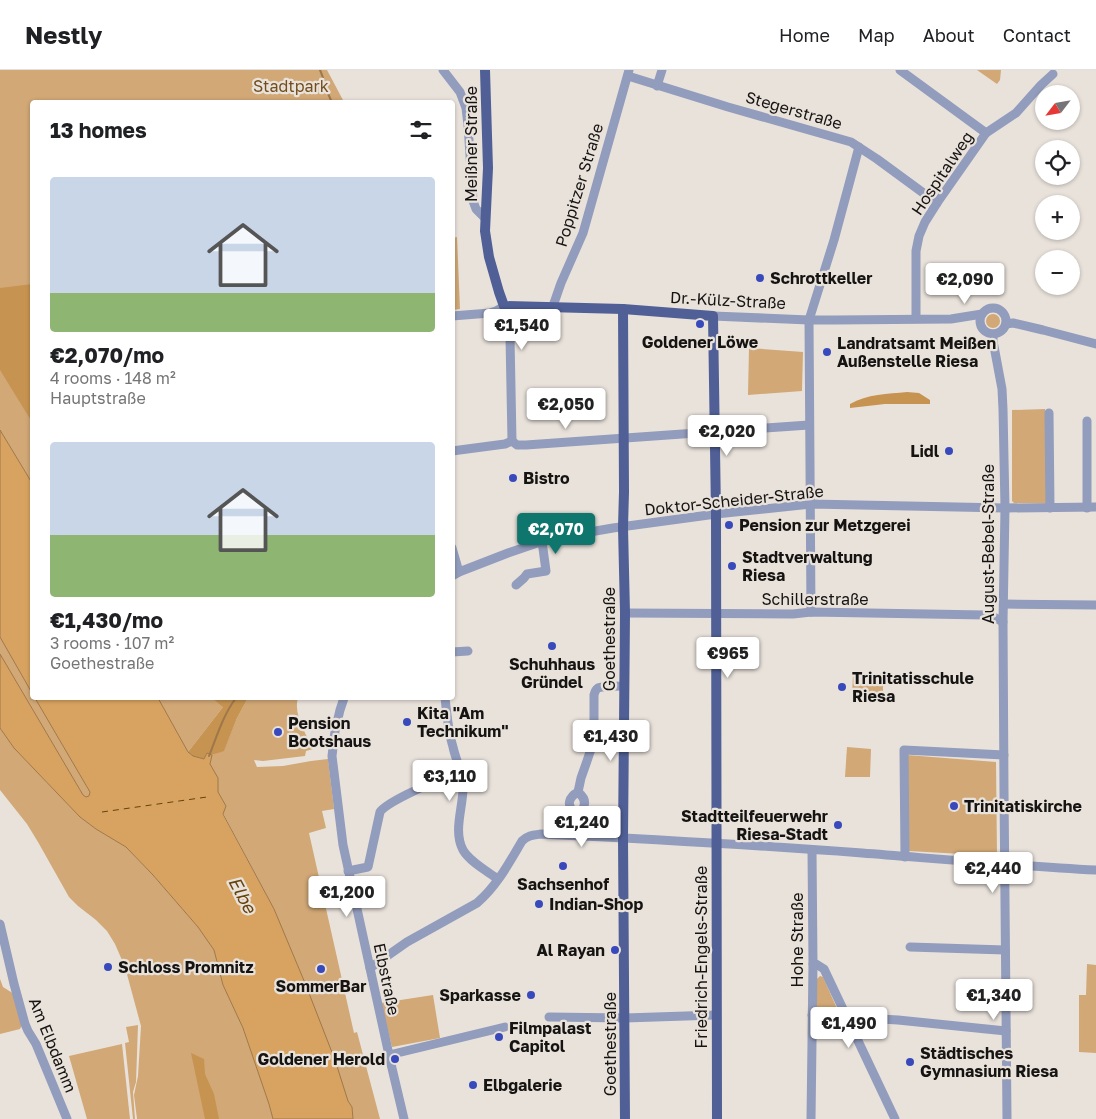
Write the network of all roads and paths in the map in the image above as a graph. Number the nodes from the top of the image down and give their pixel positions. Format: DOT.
graph roads {
  1 [pos="443,70"];
  2 [pos="485,70"];
  3 [pos="662,70"];
  4 [pos="900,70"];
  5 [pos="628,73"];
  6 [pos="1053,74"];
  7 [pos="657,86"];
  8 [pos="986,133"];
  9 [pos="860,147"];
  10 [pos="937,203"];
  11 [pos="485,218"];
  12 [pos="504,306"];
  13 [pos="553,306"];
  14 [pos="623,309"];
  15 [pos="982,314"];
  16 [pos="455,316"];
  17 [pos="713,316"];
  18 [pos="916,318"];
  19 [pos="951,319"];
  20 [pos="809,320"];
  21 [pos="1006,324"];
  22 [pos="981,325"];
  23 [pos="993,334"];
  24 [pos="1096,344"];
  25 [pos="1049,413"];
  26 [pos="1087,421"];
  27 [pos="809,424"];
  28 [pos="714,431"];
  29 [pos="623,438"];
  30 [pos="512,441"];
  31 [pos="455,451"];
  32 [pos="811,504"];
  33 [pos="1005,508"];
  34 [pos="1050,508"];
  35 [pos="1092,508"];
  36 [pos="716,514"];
  37 [pos="623,528"];
  38 [pos="542,541"];
  39 [pos="456,574"];
  40 [pos="516,585"];
  41 [pos="1004,604"];
  42 [pos="1096,605"];
  43 [pos="811,612"];
  44 [pos="624,613"];
  45 [pos="716,614"];
  46 [pos="1003,622"];
  47 [pos="468,651"];
  48 [pos="455,652"];
  49 [pos="624,686"];
  50 [pos="343,700"];
  51 [pos="445,700"];
  52 [pos="1004,754"];
  53 [pos="462,779"];
  54 [pos="578,792"];
  55 [pos="623,838"];
  56 [pos="716,844"];
  57 [pos="812,850"];
  58 [pos="905,857"];
  59 [pos="1005,865"];
  60 [pos="1096,870"];
  61 [pos="348,871"];
  62 [pos="498,879"];
  63 [pos="0,924"];
  64 [pos="910,947"];
  65 [pos="1005,950"];
  66 [pos="813,964"];
  67 [pos="370,968"];
  68 [pos="716,1015"];
  69 [pos="812,1015"];
  70 [pos="846,1016"];
  71 [pos="550,1017"];
  72 [pos="625,1018"];
  73 [pos="505,1027"];
  74 [pos="1006,1031"];
  75 [pos="389,1055"];
  76 [pos="66,1119"];
  77 [pos="404,1119"];
  78 [pos="625,1119"];
  79 [pos="717,1119"];
  80 [pos="811,1119"];
  81 [pos="896,1119"];
  82 [pos="1007,1119"];
  1 -- 11 [label="street"];
  2 -- 11 [label="main road, Meißner Straße"];
  3 -- 7 [label="street"];
  4 -- 8 [label="street"];
  5 -- 7 [label="street, Stegerstraße"];
  5 -- 13 [label="street, Poppitzer Straße"];
  6 -- 8 [label="street, Hospitalweg"];
  7 -- 9 [label="street, Stegerstraße"];
  8 -- 10 [label="street, Hospitalweg"];
  9 -- 10 [label="street, Stegerstraße"];
  9 -- 20 [label="street"];
  10 -- 18 [label="street, Hospitalweg"];
  11 -- 12 [label="main road, Meißner Straße"];
  12 -- 13 [label="main road, Dr.-Külz-Straße"];
  12 -- 16 [label="street"];
  12 -- 30 [label="street"];
  13 -- 14 [label="main road, Dr.-Külz-Straße"];
  14 -- 17 [label="main road, Dr.-Külz-Straße"];
  14 -- 29 [label="main road, Goethestraße"];
  15 -- 19 [label="street, Dr.-Külz-Straße"];
  15 -- 21 [label="street"];
  15 -- 22 [label="street"];
  17 -- 20 [label="street, Dr.-Külz-Straße"];
  17 -- 28 [label="main road, Friedrich-Engels-Straße"];
  18 -- 19 [label="street, Dr.-Külz-Straße"];
  18 -- 20 [label="street, Dr.-Külz-Straße"];
  19 -- 22 [label="street, Dr.-Külz-Straße"];
  20 -- 27 [label="street"];
  21 -- 23 [label="street"];
  21 -- 24 [label="street"];
  22 -- 23 [label="street"];
  23 -- 33 [label="street, August-Bebel-Straße"];
  25 -- 34 [label="street"];
  26 -- 35 [label="street, Doktor-Scheider-Straße"];
  27 -- 28 [label="street"];
  27 -- 32 [label="street"];
  28 -- 29 [label="street"];
  28 -- 36 [label="main road, Friedrich-Engels-Straße"];
  29 -- 30 [label="street"];
  29 -- 37 [label="main road, Goethestraße"];
  30 -- 31 [label="street"];
  32 -- 33 [label="street, Doktor-Scheider-Straße"];
  32 -- 36 [label="street, Doktor-Scheider-Straße"];
  32 -- 43 [label="street"];
  33 -- 34 [label="street, Doktor-Scheider-Straße"];
  33 -- 41 [label="street, August-Bebel-Straße"];
  34 -- 35 [label="street, Doktor-Scheider-Straße"];
  36 -- 37 [label="street, Doktor-Scheider-Straße"];
  36 -- 45 [label="main road, Friedrich-Engels-Straße"];
  37 -- 38 [label="street, Doktor-Scheider-Straße"];
  37 -- 44 [label="main road, Goethestraße"];
  38 -- 39 [label="street, Doktor-Scheider-Straße"];
  38 -- 40 [label="street"];
  41 -- 42 [label="street"];
  41 -- 46 [label="street, August-Bebel-Straße"];
  43 -- 45 [label="street, Schillerstraße"];
  43 -- 46 [label="street, Schillerstraße"];
  44 -- 45 [label="street, Schillerstraße"];
  44 -- 49 [label="main road, Goethestraße"];
  45 -- 56 [label="main road, Friedrich-Engels-Straße"];
  46 -- 52 [label="street, August-Bebel-Straße"];
  47 -- 48 [label="street"];
  49 -- 54 [label="street"];
  49 -- 55 [label="main road, Goethestraße"];
  50 -- 61 [label="street, Elbstraße"];
  51 -- 53 [label="street"];
  52 -- 58 [label="street"];
  52 -- 59 [label="street, August-Bebel-Straße"];
  53 -- 61 [label="street"];
  53 -- 62 [label="street"];
  55 -- 56 [label="street"];
  55 -- 62 [label="street"];
  55 -- 72 [label="main road, Goethestraße"];
  56 -- 57 [label="street"];
  56 -- 68 [label="main road, Friedrich-Engels-Straße"];
  57 -- 58 [label="street"];
  57 -- 66 [label="street, Hohe Straße"];
  58 -- 59 [label="street"];
  59 -- 60 [label="street"];
  59 -- 65 [label="street, August-Bebel-Straße"];
  61 -- 67 [label="street, Elbstraße"];
  62 -- 67 [label="street"];
  63 -- 76 [label="street, Am Elbdamm"];
  64 -- 65 [label="street"];
  65 -- 74 [label="street, August-Bebel-Straße"];
  66 -- 69 [label="street, Hohe Straße"];
  66 -- 70 [label="street"];
  67 -- 75 [label="street, Elbstraße"];
  68 -- 72 [label="street"];
  68 -- 79 [label="main road, Friedrich-Engels-Straße"];
  69 -- 70 [label="street"];
  69 -- 80 [label="street, Hohe Straße"];
  70 -- 74 [label="street"];
  70 -- 81 [label="street"];
  71 -- 72 [label="street"];
  72 -- 78 [label="main road, Goethestraße"];
  73 -- 75 [label="street"];
  74 -- 82 [label="street, August-Bebel-Straße"];
  75 -- 77 [label="street, Elbstraße"];
}
